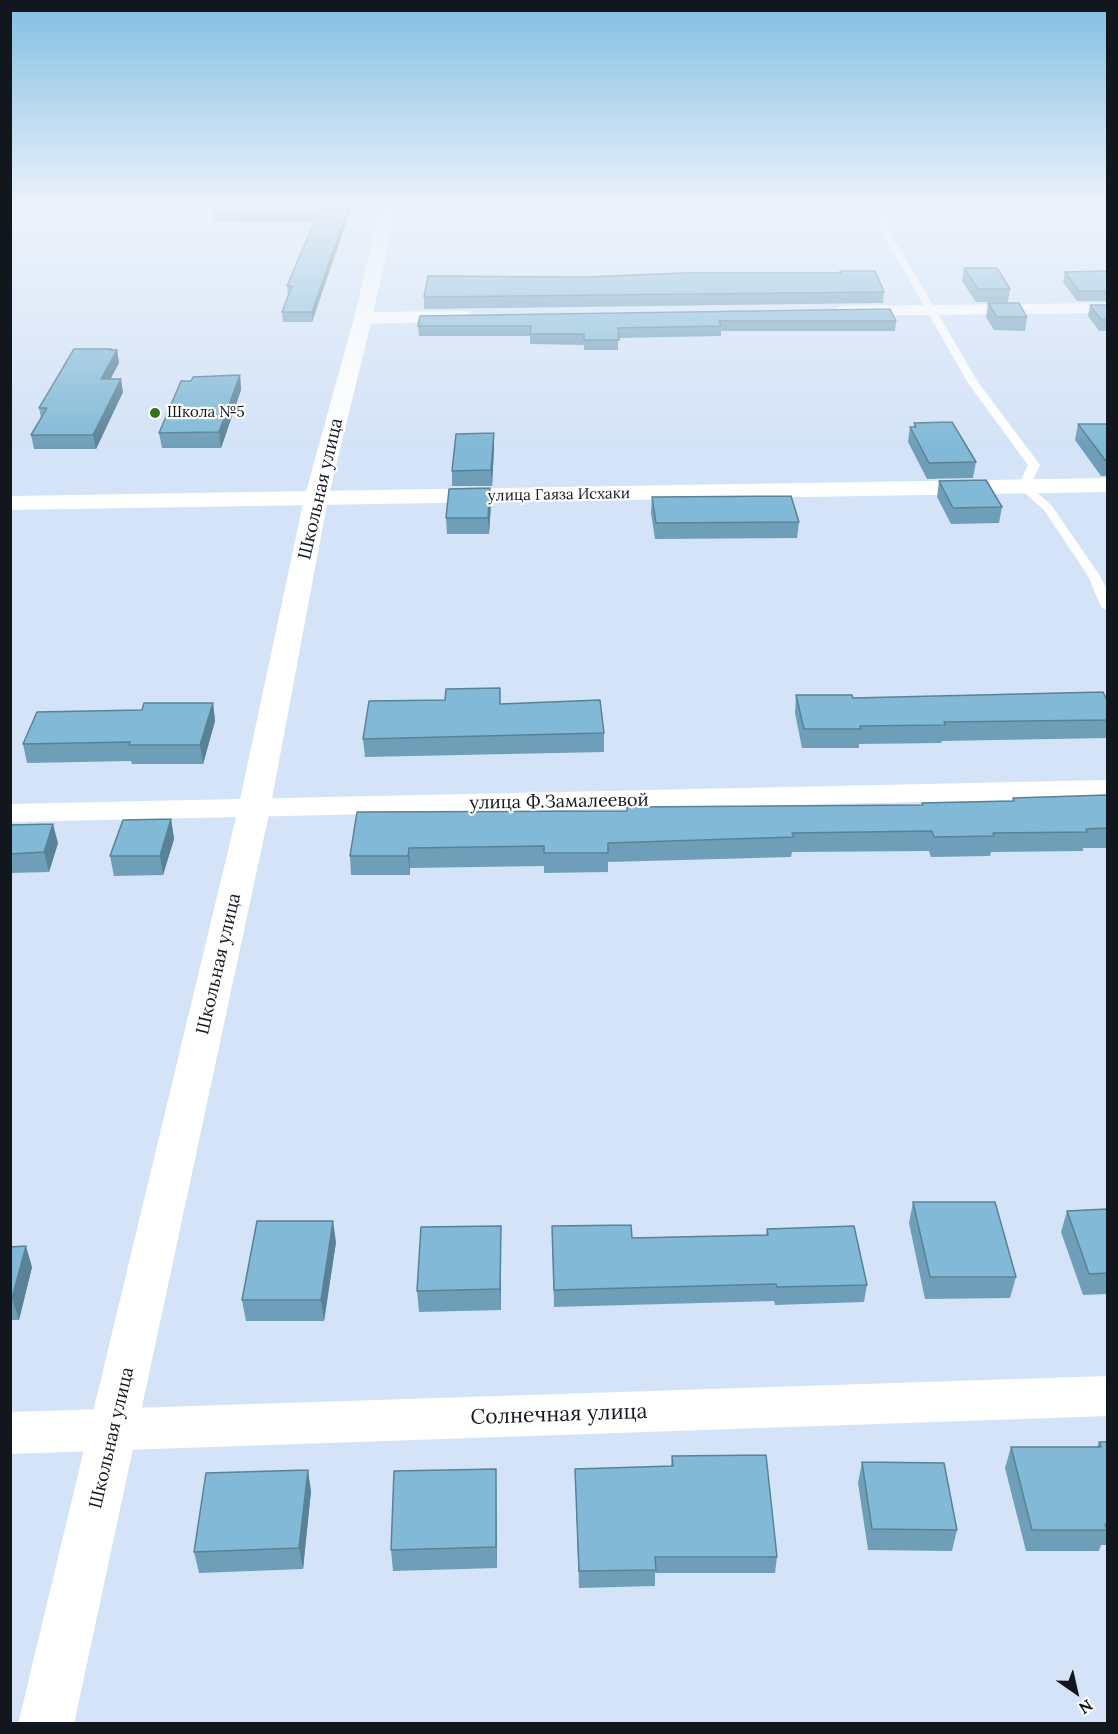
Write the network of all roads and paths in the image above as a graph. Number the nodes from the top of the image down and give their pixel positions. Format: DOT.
graph roads {
  1 [pos="370,286"];
  2 [pos="918,286"];
  3 [pos="1107,308"];
  4 [pos="932,310"];
  5 [pos="825,312"];
  6 [pos="481,316"];
  7 [pos="363,318"];
  8 [pos="1107,485"];
  9 [pos="1024,487"];
  10 [pos="316,499"];
  11 [pos="10,503"];
  12 [pos="1107,607"];
  13 [pos="1107,789"];
  14 [pos="254,809"];
  15 [pos="10,813"];
  16 [pos="1107,1396"];
  17 [pos="115,1430"];
  18 [pos="10,1433"];
  19 [pos="46,1724"];
  1 -- 7 [label="street, Школьная улица"];
  2 -- 4 [label="lane"];
  3 -- 4 [label="street"];
  4 -- 5 [label="street"];
  4 -- 9 [label="lane"];
  6 -- 7 [label="street"];
  7 -- 10 [label="street, Школьная улица"];
  8 -- 9 [label="street, улица Гаяза Исхаки"];
  9 -- 10 [label="street, улица Гаяза Исхаки"];
  9 -- 12 [label="lane"];
  10 -- 11 [label="street, улица Гаяза Исхаки"];
  10 -- 14 [label="street, Школьная улица"];
  13 -- 14 [label="street, улица Ф.Замалеевой"];
  14 -- 15 [label="street, улица Ф.Замалеевой"];
  14 -- 17 [label="street, Школьная улица"];
  16 -- 17 [label="street, Солнечная улица"];
  17 -- 18 [label="street, Солнечная улица"];
  17 -- 19 [label="street, Школьная улица"];
}
